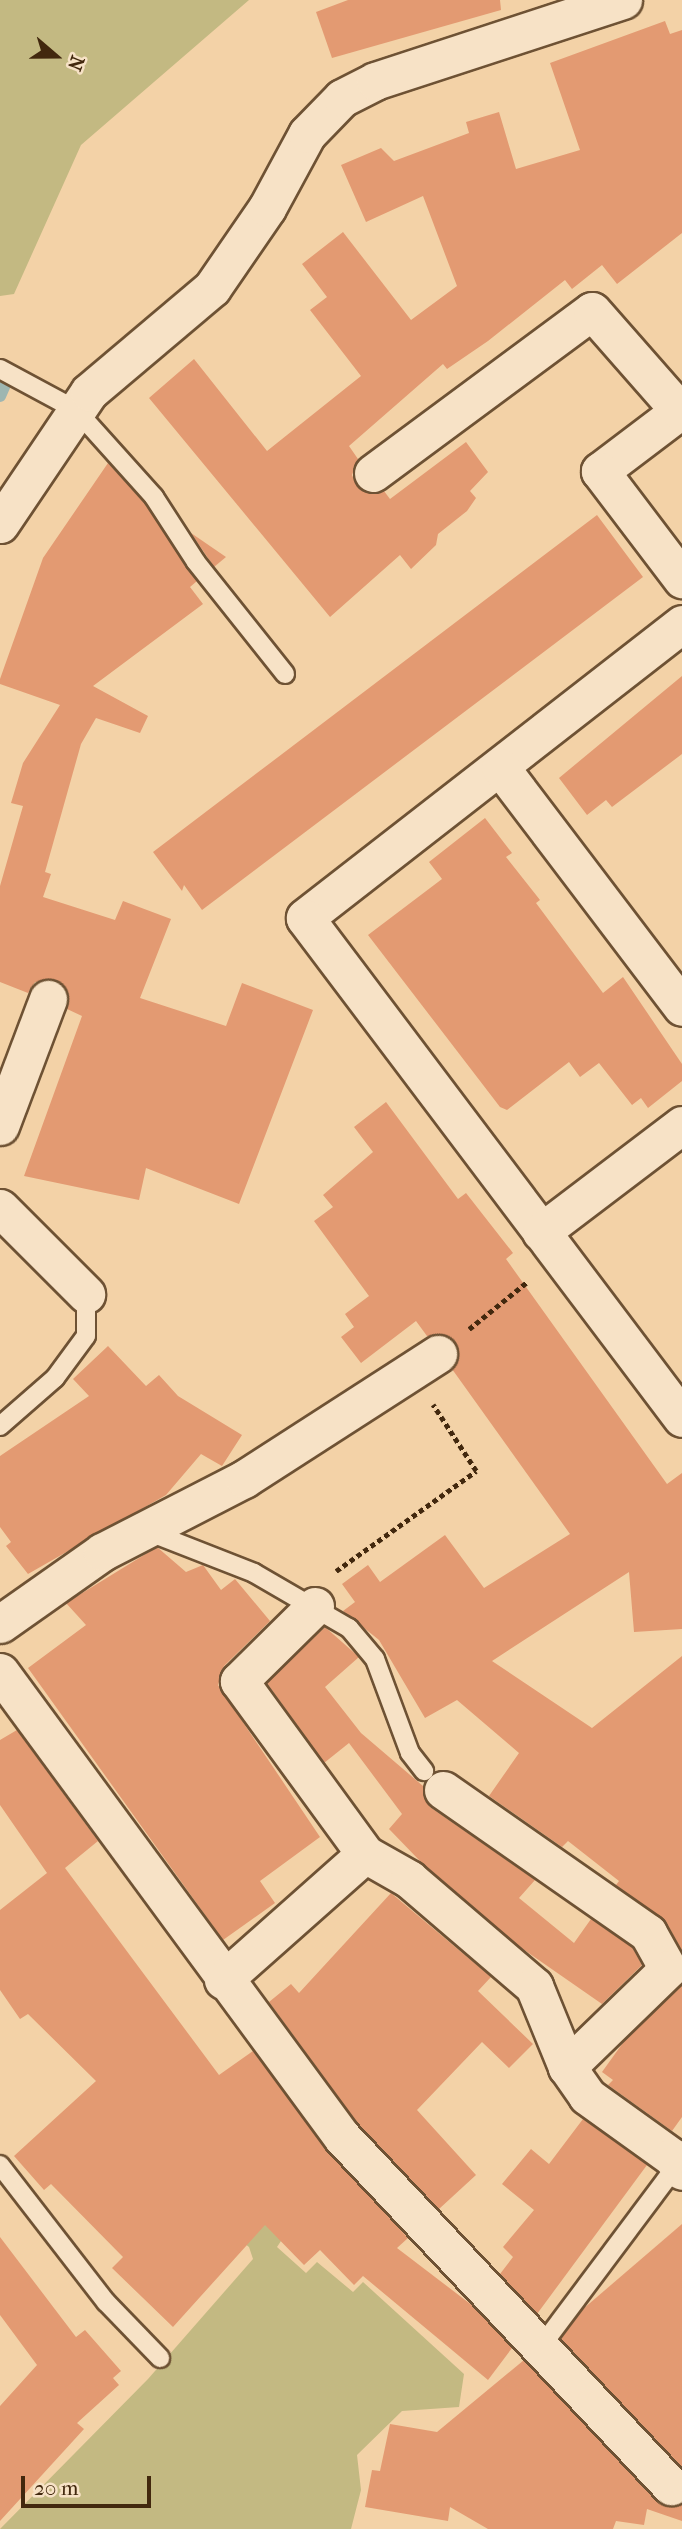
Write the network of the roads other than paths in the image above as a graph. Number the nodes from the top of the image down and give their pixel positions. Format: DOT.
graph roads {
  1 [pos="623,0"];
  2 [pos="0,369"];
  3 [pos="76,410"];
  4 [pos="681,410"];
  5 [pos="373,473"];
  6 [pos="0,524"];
  7 [pos="682,579"];
  8 [pos="682,624"];
  9 [pos="285,674"];
  10 [pos="500,767"];
  11 [pos="48,999"];
  12 [pos="682,1007"];
  13 [pos="682,1125"];
  14 [pos="0,1126"];
  15 [pos="0,1208"];
  16 [pos="549,1252"];
  17 [pos="86,1294"];
  18 [pos="424,1363"];
  19 [pos="682,1418"];
  20 [pos="0,1426"];
  21 [pos="147,1531"];
  22 [pos="323,1591"];
  23 [pos="0,1624"];
  24 [pos="0,1672"];
  25 [pos="433,1780"];
  26 [pos="365,1854"];
  27 [pos="675,1963"];
  28 [pos="223,1980"];
  29 [pos="567,2067"];
  30 [pos="0,2165"];
  31 [pos="680,2168"];
  32 [pos="543,2344"];
  33 [pos="160,2358"];
  34 [pos="671,2486"];
  1 -- 3 [label="street"];
  2 -- 3 [label="lane"];
  3 -- 6 [label="street"];
  3 -- 9 [label="lane"];
  4 -- 5 [label="street"];
  4 -- 7 [label="street"];
  8 -- 10 [label="street"];
  10 -- 12 [label="street"];
  10 -- 16 [label="street"];
  11 -- 14 [label="street"];
  13 -- 16 [label="street"];
  15 -- 17 [label="street"];
  16 -- 19 [label="street"];
  17 -- 20 [label="lane"];
  18 -- 21 [label="street"];
  21 -- 22 [label="lane"];
  21 -- 23 [label="street"];
  22 -- 25 [label="lane"];
  22 -- 26 [label="street"];
  24 -- 28 [label="street"];
  25 -- 27 [label="street"];
  26 -- 28 [label="street"];
  26 -- 29 [label="street"];
  27 -- 29 [label="street"];
  28 -- 32 [label="street"];
  29 -- 31 [label="street"];
  30 -- 33 [label="lane"];
  31 -- 32 [label="lane"];
  32 -- 34 [label="street"];
}
